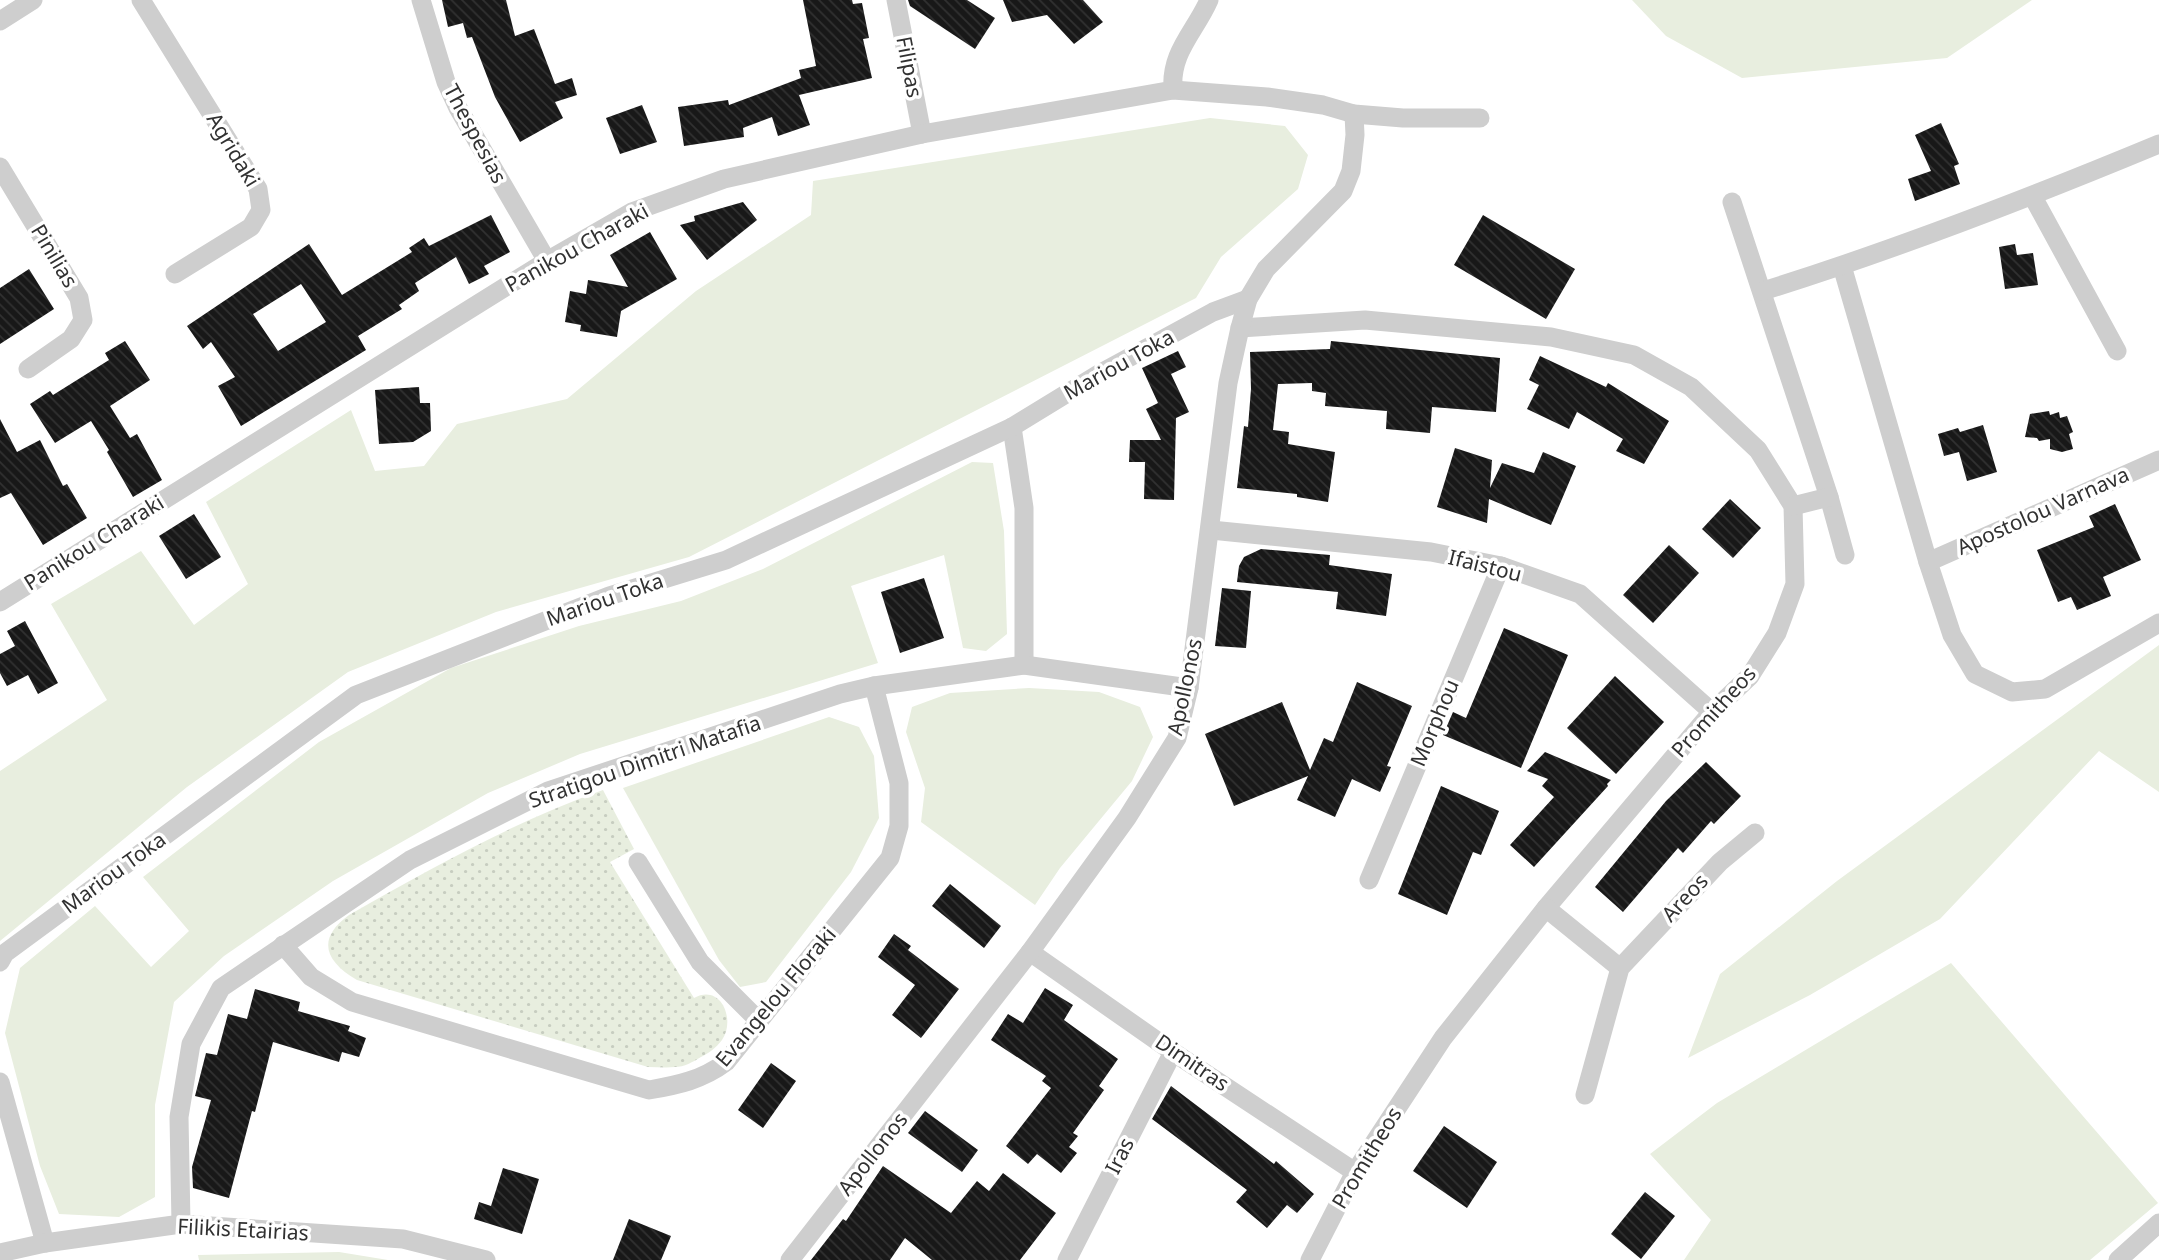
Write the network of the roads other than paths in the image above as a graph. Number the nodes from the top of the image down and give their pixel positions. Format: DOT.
graph roads {
  1 [pos="33,0"];
  2 [pos="141,0"];
  3 [pos="421,0"];
  4 [pos="896,0"];
  5 [pos="1209,0"];
  6 [pos="0,21"];
  7 [pos="1173,90"];
  8 [pos="1354,114"];
  9 [pos="1480,118"];
  10 [pos="922,134"];
  11 [pos="2159,144"];
  12 [pos="0,167"];
  13 [pos="2033,197"];
  14 [pos="1732,202"];
  15 [pos="547,261"];
  16 [pos="1842,266"];
  17 [pos="175,274"];
  18 [pos="1763,291"];
  19 [pos="1248,299"];
  20 [pos="1240,328"];
  21 [pos="2117,351"];
  22 [pos="28,369"];
  23 [pos="1012,427"];
  24 [pos="2159,460"];
  25 [pos="1829,497"];
  26 [pos="1793,506"];
  27 [pos="1211,530"];
  28 [pos="1845,555"];
  29 [pos="1928,562"];
  30 [pos="1501,566"];
  31 [pos="3,593"];
  32 [pos="2159,623"];
  33 [pos="1024,665"];
  34 [pos="874,686"];
  35 [pos="1189,688"];
  36 [pos="1712,712"];
  37 [pos="1755,833"];
  38 [pos="638,862"];
  39 [pos="1369,880"];
  40 [pos="1546,908"];
  41 [pos="282,945"];
  42 [pos="1030,952"];
  43 [pos="0,962"];
  44 [pos="1620,968"];
  45 [pos="758,1020"];
  46 [pos="1173,1052"];
  47 [pos="0,1082"];
  48 [pos="1586,1095"];
  49 [pos="1355,1172"];
  50 [pos="2159,1223"];
  51 [pos="181,1224"];
  52 [pos="45,1243"];
  53 [pos="0,1253"];
  54 [pos="486,1260"];
  55 [pos="790,1260"];
  56 [pos="1067,1260"];
  57 [pos="1310,1260"];
  58 [pos="2118,1260"];
  1 -- 6 [label="street"];
  2 -- 17 [label="street, Agridaki"];
  3 -- 15 [label="street, Thespesias"];
  4 -- 10 [label="street, Filipas"];
  5 -- 7 [label="street"];
  7 -- 8 [label="street, Panikou Charaki"];
  7 -- 10 [label="street, Panikou Charaki"];
  8 -- 9 [label="street, Panikou Charaki"];
  8 -- 19 [label="street, Apollonos"];
  10 -- 15 [label="street, Panikou Charaki"];
  11 -- 13 [label="street"];
  12 -- 22 [label="street, Pinilias"];
  13 -- 16 [label="street"];
  13 -- 21 [label="street"];
  14 -- 18 [label="street"];
  15 -- 31 [label="street, Panikou Charaki"];
  16 -- 18 [label="street"];
  16 -- 29 [label="street"];
  18 -- 25 [label="street"];
  19 -- 20 [label="street, Apollonos"];
  19 -- 23 [label="street, Mariou Toka"];
  20 -- 26 [label="street"];
  20 -- 27 [label="street, Apollonos"];
  23 -- 33 [label="street"];
  23 -- 43 [label="street, Mariou Toka"];
  24 -- 29 [label="street, Apostolou Varnava"];
  25 -- 26 [label="street"];
  25 -- 28 [label="street"];
  26 -- 36 [label="street, Promitheos"];
  27 -- 30 [label="street, Ifaistou"];
  27 -- 35 [label="street, Apollonos"];
  29 -- 32 [label="street"];
  30 -- 36 [label="street, Ifaistou"];
  30 -- 39 [label="street, Morphou"];
  33 -- 34 [label="street, Stratigou Dimitri Matafia"];
  33 -- 35 [label="street, Stratigou Dimitri Matafia"];
  34 -- 41 [label="street, Stratigou Dimitri Matafia"];
  34 -- 45 [label="street, Evangelou Floraki"];
  35 -- 42 [label="street, Apollonos"];
  36 -- 40 [label="street, Promitheos"];
  37 -- 44 [label="street, Areos"];
  38 -- 45 [label="street"];
  40 -- 44 [label="street"];
  40 -- 49 [label="street, Promitheos"];
  41 -- 45 [label="street, Evangelou Floraki"];
  41 -- 51 [label="street, Stratigou Dimitri Matafia"];
  42 -- 46 [label="street, Dimitras"];
  42 -- 55 [label="street, Apollonos"];
  44 -- 48 [label="street, Areos"];
  46 -- 49 [label="street, Dimitras"];
  46 -- 56 [label="street, Iras"];
  47 -- 52 [label="street"];
  49 -- 57 [label="street, Promitheos"];
  50 -- 58 [label="street"];
  51 -- 52 [label="street, Filikis Etairias"];
  51 -- 54 [label="street, Filikis Etairias"];
  52 -- 53 [label="street, Filikis Etairias"];
}
